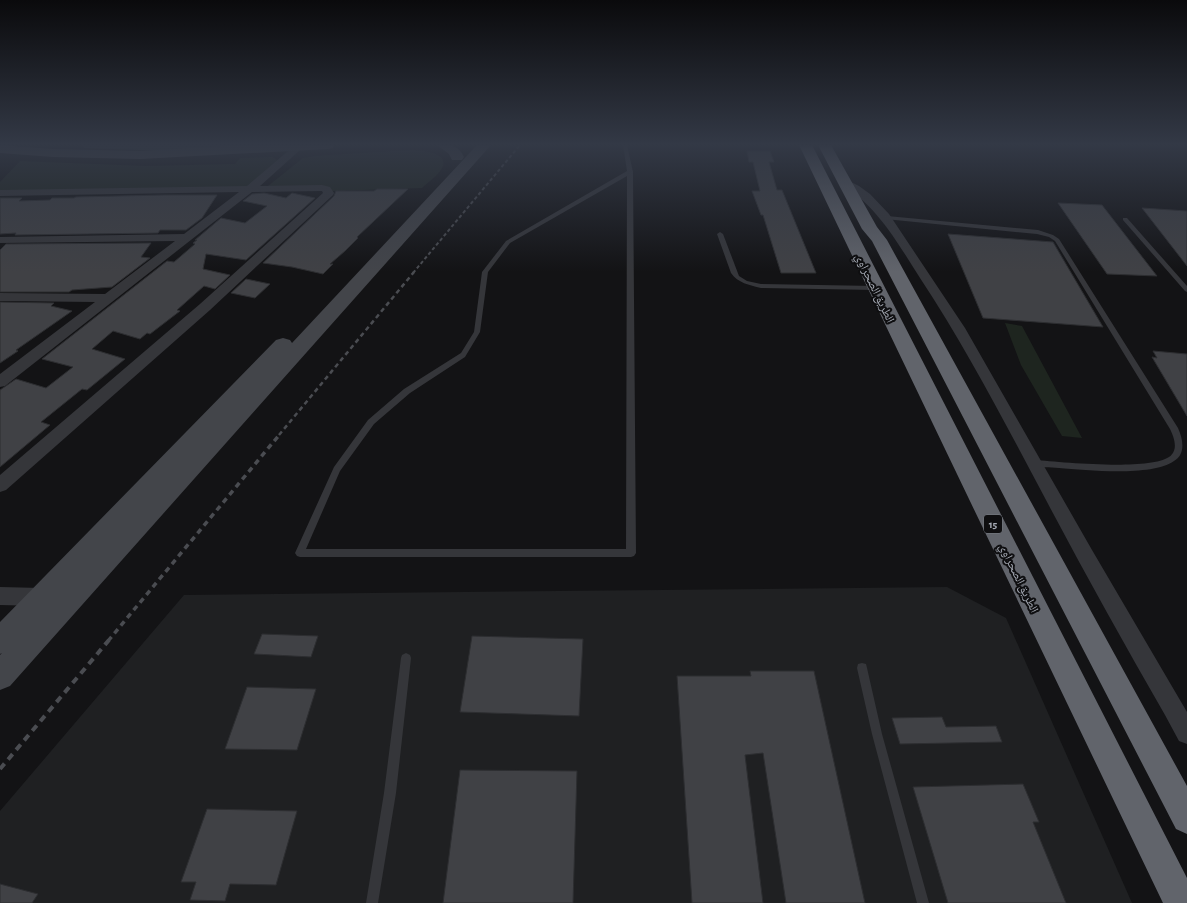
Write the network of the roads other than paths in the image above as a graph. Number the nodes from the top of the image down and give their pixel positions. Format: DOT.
graph roads {
  1 [pos="432,187"];
  2 [pos="436,187"];
  3 [pos="604,187"];
  4 [pos="630,187"];
  5 [pos="828,187"];
  6 [pos="846,187"];
  7 [pos="854,187"];
  8 [pos="250,189"];
  9 [pos="0,193"];
  10 [pos="886,218"];
  11 [pos="1125,219"];
  12 [pos="720,234"];
  13 [pos="186,237"];
  14 [pos="0,240"];
  15 [pos="875,288"];
  16 [pos="1187,290"];
  17 [pos="0,297"];
  18 [pos="108,298"];
  19 [pos="0,382"];
  20 [pos="1034,463"];
  21 [pos="2,481"];
  22 [pos="0,596"];
  23 [pos="41,597"];
  24 [pos="0,641"];
  25 [pos="406,658"];
  26 [pos="862,668"];
  27 [pos="0,676"];
  28 [pos="1187,733"];
  29 [pos="1187,818"];
  30 [pos="372,903"];
  31 [pos="923,903"];
  32 [pos="1181,903"];
  1 -- 23 [label="street"];
  2 -- 27 [label="street"];
  3 -- 4 [label="lane"];
  5 -- 15 [label="highway, الطريق الصحراوي / 15"];
  6 -- 29 [label="highway, الطريق الصحراوي / 15"];
  7 -- 10 [label="street"];
  8 -- 9 [label="street"];
  8 -- 13 [label="street"];
  8 -- 21 [label="street"];
  10 -- 20 [label="street"];
  10 -- 20 [label="lane"];
  11 -- 16 [label="lane"];
  12 -- 15 [label="lane"];
  13 -- 14 [label="street"];
  13 -- 18 [label="street"];
  15 -- 32 [label="highway, الطريق الصحراوي / 15"];
  17 -- 18 [label="street"];
  18 -- 19 [label="street"];
  20 -- 28 [label="street"];
  22 -- 23 [label="street"];
  23 -- 24 [label="street"];
  25 -- 30 [label="lane"];
  26 -- 31 [label="lane"];
}
